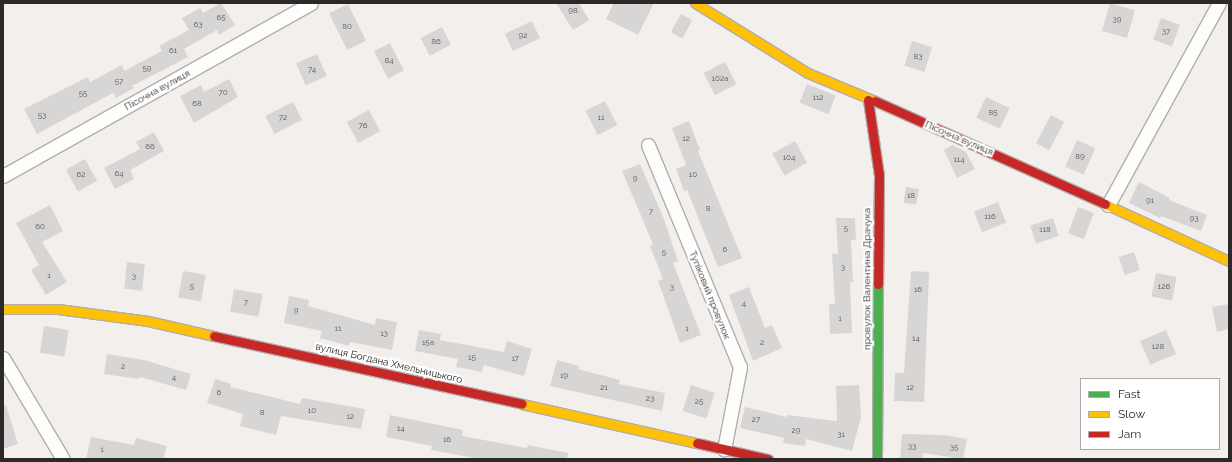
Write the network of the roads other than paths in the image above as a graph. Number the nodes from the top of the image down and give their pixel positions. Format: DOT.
graph roads {
  1 [pos="311,3"];
  2 [pos="695,3"];
  3 [pos="1219,5"];
  4 [pos="868,100"];
  5 [pos="648,145"];
  6 [pos="3,176"];
  7 [pos="1108,205"];
  8 [pos="1229,261"];
  9 [pos="3,309"];
  10 [pos="3,358"];
  11 [pos="724,449"];
  12 [pos="62,459"];
  13 [pos="768,459"];
  14 [pos="877,459"];
  1 -- 6 [label="street, Пісочна вулиця"];
  2 -- 4 [label="street, Пісочна вулиця"];
  3 -- 7 [label="street"];
  4 -- 7 [label="street, Пісочна вулиця"];
  4 -- 14 [label="street, провулок Валентина Драчука"];
  5 -- 11 [label="street, Тупіковий провулок"];
  7 -- 8 [label="street, Пісочна вулиця"];
  9 -- 11 [label="street, вулиця Богдана Хмельницького"];
  10 -- 12 [label="street"];
  11 -- 13 [label="street, вулиця Богдана Хмельницького"];
}
